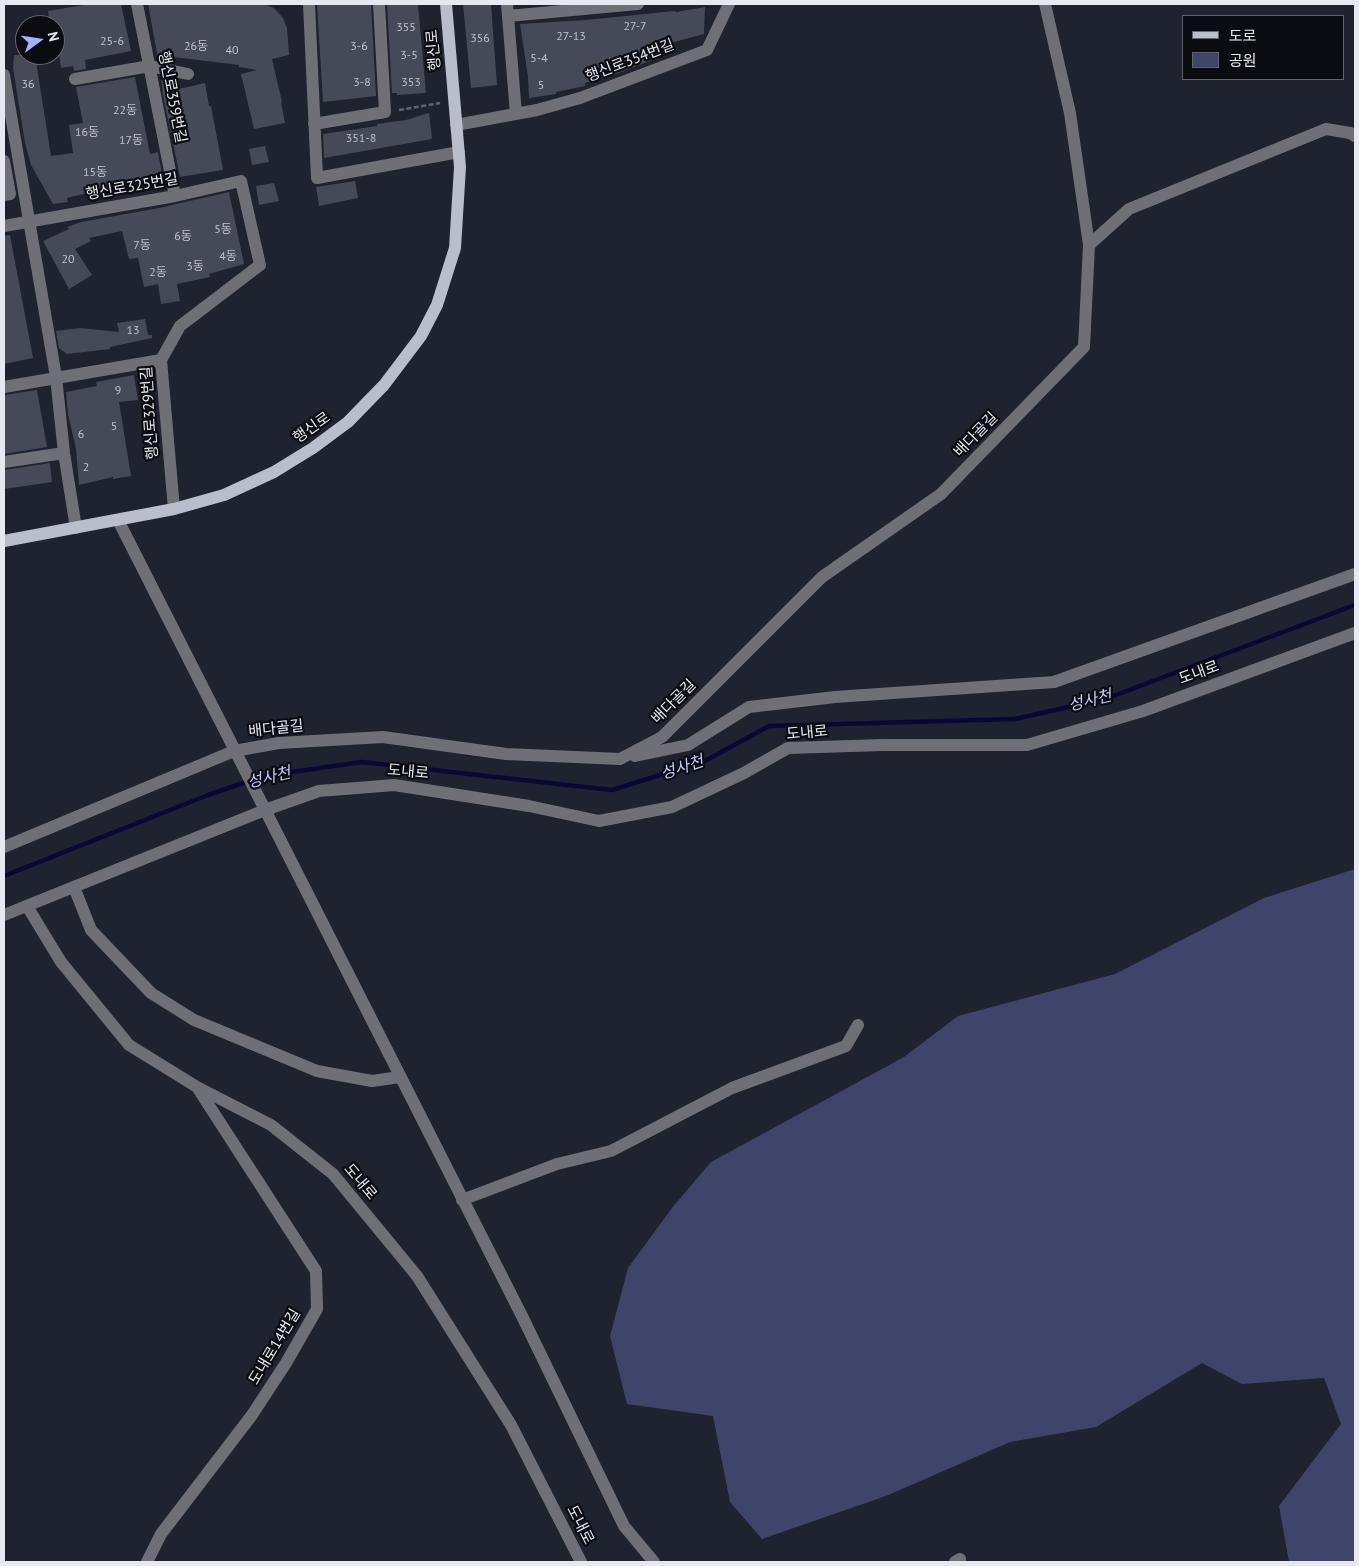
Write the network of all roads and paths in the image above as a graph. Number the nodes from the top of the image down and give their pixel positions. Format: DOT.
graph roads {
  1 [pos="137,4"];
  2 [pos="309,4"];
  3 [pos="379,4"];
  4 [pos="446,4"];
  5 [pos="638,4"];
  6 [pos="729,4"];
  7 [pos="1045,4"];
  8 [pos="606,5"];
  9 [pos="508,10"];
  10 [pos="150,66"];
  11 [pos="188,74"];
  12 [pos="4,75"];
  13 [pos="75,79"];
  14 [pos="442,102"];
  15 [pos="385,112"];
  16 [pos="516,114"];
  17 [pos="314,124"];
  18 [pos="456,125"];
  19 [pos="1355,136"];
  20 [pos="459,152"];
  21 [pos="4,161"];
  22 [pos="241,181"];
  23 [pos="4,195"];
  24 [pos="175,196"];
  25 [pos="28,222"];
  26 [pos="4,226"];
  27 [pos="1089,245"];
  28 [pos="161,360"];
  29 [pos="56,378"];
  30 [pos="4,387"];
  31 [pos="64,453"];
  32 [pos="4,462"];
  33 [pos="174,509"];
  34 [pos="118,520"];
  35 [pos="76,528"];
  36 [pos="4,541"];
  37 [pos="1355,574"];
  38 [pos="1355,633"];
  39 [pos="237,756"];
  40 [pos="620,759"];
  41 [pos="262,806"];
  42 [pos="4,847"];
  43 [pos="74,887"];
  44 [pos="27,906"];
  45 [pos="4,915"];
  46 [pos="858,1025"];
  47 [pos="400,1077"];
  48 [pos="197,1087"];
  49 [pos="462,1200"];
  50 [pos="147,1562"];
  51 [pos="581,1562"];
  52 [pos="654,1562"];
  1 -- 10 [label="street, 행신로359번길"];
  2 -- 17 [label="street"];
  3 -- 15 [label="street"];
  4 -- 18 [label="main road, 행신로"];
  5 -- 8 [label="street"];
  6 -- 16 [label="street, 행신로354번길"];
  7 -- 27 [label="street, 배다골길"];
  8 -- 9 [label="street"];
  9 -- 16 [label="street"];
  10 -- 11 [label="street"];
  10 -- 13 [label="street"];
  10 -- 24 [label="street, 행신로359번길"];
  12 -- 25 [label="street"];
  14 -- 15 [label="path"];
  15 -- 17 [label="street"];
  16 -- 18 [label="street, 행신로354번길"];
  17 -- 20 [label="street"];
  18 -- 20 [label="main road, 행신로"];
  19 -- 27 [label="street"];
  20 -- 33 [label="main road, 행신로"];
  21 -- 23 [label="street"];
  22 -- 24 [label="street, 행신로325번길"];
  22 -- 28 [label="street, 행신로329번길"];
  24 -- 25 [label="street, 행신로325번길"];
  25 -- 26 [label="street, 행신로325번길"];
  25 -- 29 [label="street"];
  27 -- 40 [label="street, 배다골길"];
  28 -- 29 [label="street"];
  28 -- 33 [label="street, 행신로329번길"];
  29 -- 30 [label="street"];
  29 -- 31 [label="street"];
  31 -- 32 [label="street"];
  31 -- 35 [label="street"];
  33 -- 34 [label="main road, 행신로"];
  34 -- 35 [label="main road, 행신로"];
  34 -- 39 [label="street"];
  35 -- 36 [label="main road, 행신로"];
  37 -- 40 [label="street, 배다골길"];
  38 -- 41 [label="street, 도내로"];
  39 -- 40 [label="street, 배다골길"];
  39 -- 41 [label="street"];
  39 -- 42 [label="street, 배다골길"];
  41 -- 43 [label="street, 도내로"];
  41 -- 47 [label="street"];
  43 -- 44 [label="street, 도내로"];
  43 -- 47 [label="street"];
  44 -- 45 [label="street, 도내로"];
  44 -- 48 [label="street, 도내로"];
  46 -- 49 [label="street"];
  47 -- 49 [label="street"];
  48 -- 50 [label="street, 도내로14번길"];
  48 -- 51 [label="street, 도내로"];
  49 -- 52 [label="street"];
}
